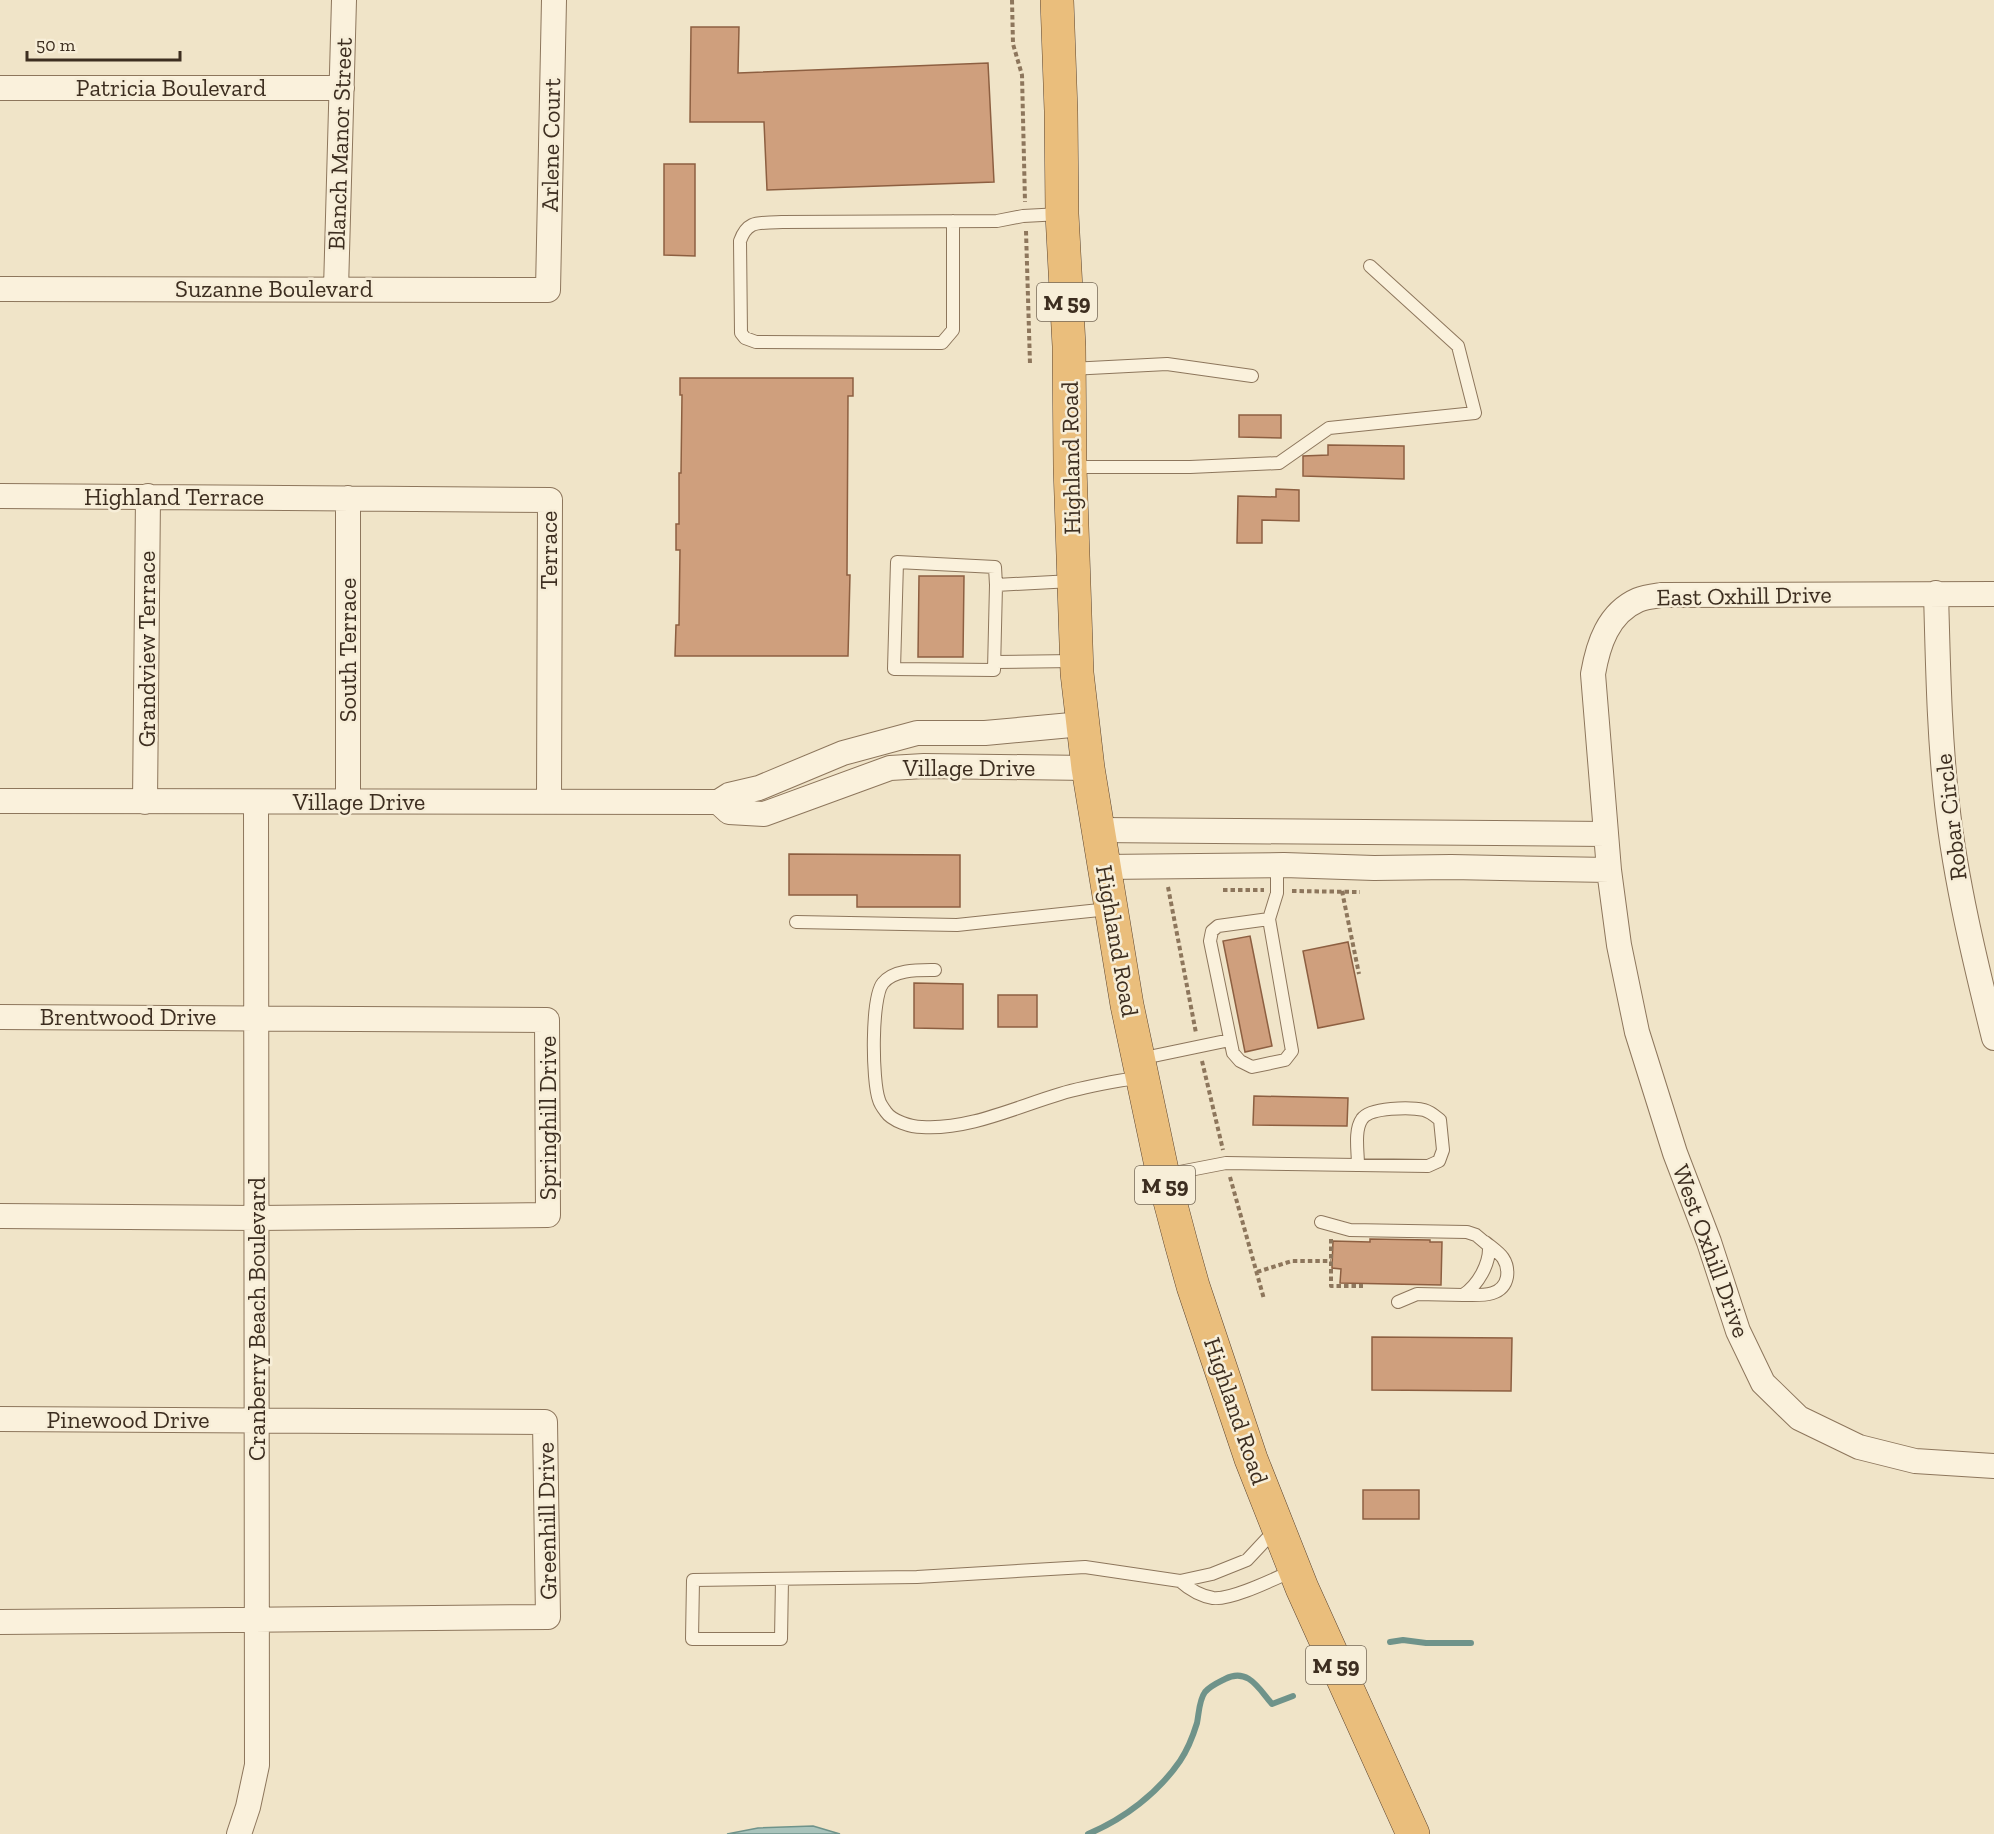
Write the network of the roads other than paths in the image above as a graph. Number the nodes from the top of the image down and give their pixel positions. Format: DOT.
graph roads {
  1 [pos="344,0"];
  2 [pos="554,0"];
  3 [pos="1057,0"];
  4 [pos="0,88"];
  5 [pos="342,88"];
  6 [pos="1062,214"];
  7 [pos="953,221"];
  8 [pos="1370,266"];
  9 [pos="0,289"];
  10 [pos="336,289"];
  11 [pos="548,290"];
  12 [pos="1069,369"];
  13 [pos="1252,376"];
  14 [pos="1070,468"];
  15 [pos="0,496"];
  16 [pos="148,496"];
  17 [pos="348,498"];
  18 [pos="1073,581"];
  19 [pos="996,585"];
  20 [pos="1936,593"];
  21 [pos="1994,594"];
  22 [pos="1076,661"];
  23 [pos="995,662"];
  24 [pos="1082,724"];
  25 [pos="1088,768"];
  26 [pos="0,801"];
  27 [pos="718,801"];
  28 [pos="145,802"];
  29 [pos="256,802"];
  30 [pos="348,802"];
  31 [pos="549,802"];
  32 [pos="1097,830"];
  33 [pos="1283,831"];
  34 [pos="1373,832"];
  35 [pos="1606,834"];
  36 [pos="1280,865"];
  37 [pos="1103,867"];
  38 [pos="1374,868"];
  39 [pos="1609,870"];
  40 [pos="1111,909"];
  41 [pos="1269,919"];
  42 [pos="796,922"];
  43 [pos="935,970"];
  44 [pos="0,1017"];
  45 [pos="257,1017"];
  46 [pos="1994,1038"];
  47 [pos="1230,1040"];
  48 [pos="1140,1068"];
  49 [pos="1358,1165"];
  50 [pos="1163,1175"];
  51 [pos="0,1216"];
  52 [pos="257,1218"];
  53 [pos="1321,1222"];
  54 [pos="1484,1240"];
  55 [pos="1463,1295"];
  56 [pos="1398,1302"];
  57 [pos="0,1419"];
  58 [pos="257,1421"];
  59 [pos="1994,1466"];
  60 [pos="1276,1528"];
  61 [pos="1294,1570"];
  62 [pos="782,1579"];
  63 [pos="1180,1581"];
  64 [pos="257,1620"];
  65 [pos="0,1622"];
  66 [pos="239,1834"];
  67 [pos="1413,1834"];
  1 -- 5 [label="street, Blanch Manor Street"];
  2 -- 11 [label="street, Arlene Court"];
  3 -- 6 [label="highway, Highland Road / M 59"];
  4 -- 5 [label="street, Patricia Boulevard"];
  5 -- 10 [label="street, Blanch Manor Street"];
  6 -- 7 [label="lane"];
  6 -- 12 [label="highway, Highland Road / M 59"];
  7 -- 7 [label="lane"];
  8 -- 14 [label="lane"];
  9 -- 10 [label="street, Suzanne Boulevard"];
  10 -- 11 [label="street, Suzanne Boulevard"];
  12 -- 13 [label="lane"];
  12 -- 14 [label="highway, Highland Road / M 59"];
  14 -- 18 [label="highway, Highland Road / M 59"];
  15 -- 16 [label="street, Highland Terrace"];
  16 -- 17 [label="street, Highland Terrace"];
  16 -- 28 [label="street, Grandview Terrace"];
  17 -- 30 [label="street, South Terrace"];
  17 -- 31 [label="street, Terrace"];
  18 -- 19 [label="lane"];
  18 -- 22 [label="highway, Highland Road / M 59"];
  19 -- 23 [label="lane"];
  19 -- 23 [label="lane"];
  20 -- 21 [label="street, East Oxhill Drive"];
  20 -- 35 [label="street, East Oxhill Drive"];
  20 -- 46 [label="street, Robar Circle"];
  22 -- 23 [label="lane"];
  22 -- 24 [label="highway, Highland Road / M 59"];
  24 -- 25 [label="highway, Highland Road / M 59"];
  24 -- 27 [label="street, Village Drive"];
  25 -- 27 [label="street, Village Drive"];
  25 -- 32 [label="highway, Highland Road / M 59"];
  26 -- 28 [label="street, Village Drive"];
  27 -- 31 [label="street, Village Drive"];
  28 -- 29 [label="street, Village Drive"];
  29 -- 30 [label="street, Village Drive"];
  29 -- 45 [label="street, Cranberry Beach Boulevard"];
  30 -- 31 [label="street, Village Drive"];
  32 -- 33 [label="street"];
  32 -- 37 [label="highway, Highland Road / M 59"];
  33 -- 34 [label="street"];
  33 -- 36 [label="street"];
  34 -- 35 [label="street"];
  34 -- 38 [label="street"];
  35 -- 39 [label="street, East Oxhill Drive"];
  36 -- 37 [label="street"];
  36 -- 38 [label="street"];
  36 -- 41 [label="lane"];
  37 -- 40 [label="highway, Highland Road / M 59"];
  38 -- 39 [label="street"];
  39 -- 59 [label="street, West Oxhill Drive"];
  40 -- 42 [label="lane"];
  40 -- 48 [label="highway, Highland Road / M 59"];
  41 -- 47 [label="lane"];
  41 -- 47 [label="lane"];
  43 -- 48 [label="lane"];
  44 -- 45 [label="street, Brentwood Drive"];
  45 -- 52 [label="street, Cranberry Beach Boulevard"];
  45 -- 52 [label="street, Springhill Drive"];
  47 -- 48 [label="lane"];
  48 -- 50 [label="highway, Highland Road / M 59"];
  49 -- 49 [label="lane"];
  49 -- 50 [label="lane"];
  50 -- 60 [label="highway, Highland Road / M 59"];
  51 -- 52 [label="street"];
  52 -- 58 [label="street, Cranberry Beach Boulevard"];
  53 -- 54 [label="lane"];
  54 -- 55 [label="lane"];
  54 -- 55 [label="lane"];
  55 -- 56 [label="lane"];
  57 -- 58 [label="street, Pinewood Drive"];
  58 -- 64 [label="street, Cranberry Beach Boulevard"];
  58 -- 64 [label="street, Greenhill Drive"];
  60 -- 61 [label="highway, Highland Road / M 59"];
  60 -- 63 [label="lane"];
  61 -- 63 [label="lane"];
  61 -- 67 [label="highway, Highland Road / M 59"];
  62 -- 62 [label="lane"];
  62 -- 63 [label="lane"];
  64 -- 65 [label="street"];
  64 -- 66 [label="street, Cranberry Beach Boulevard"];
}
